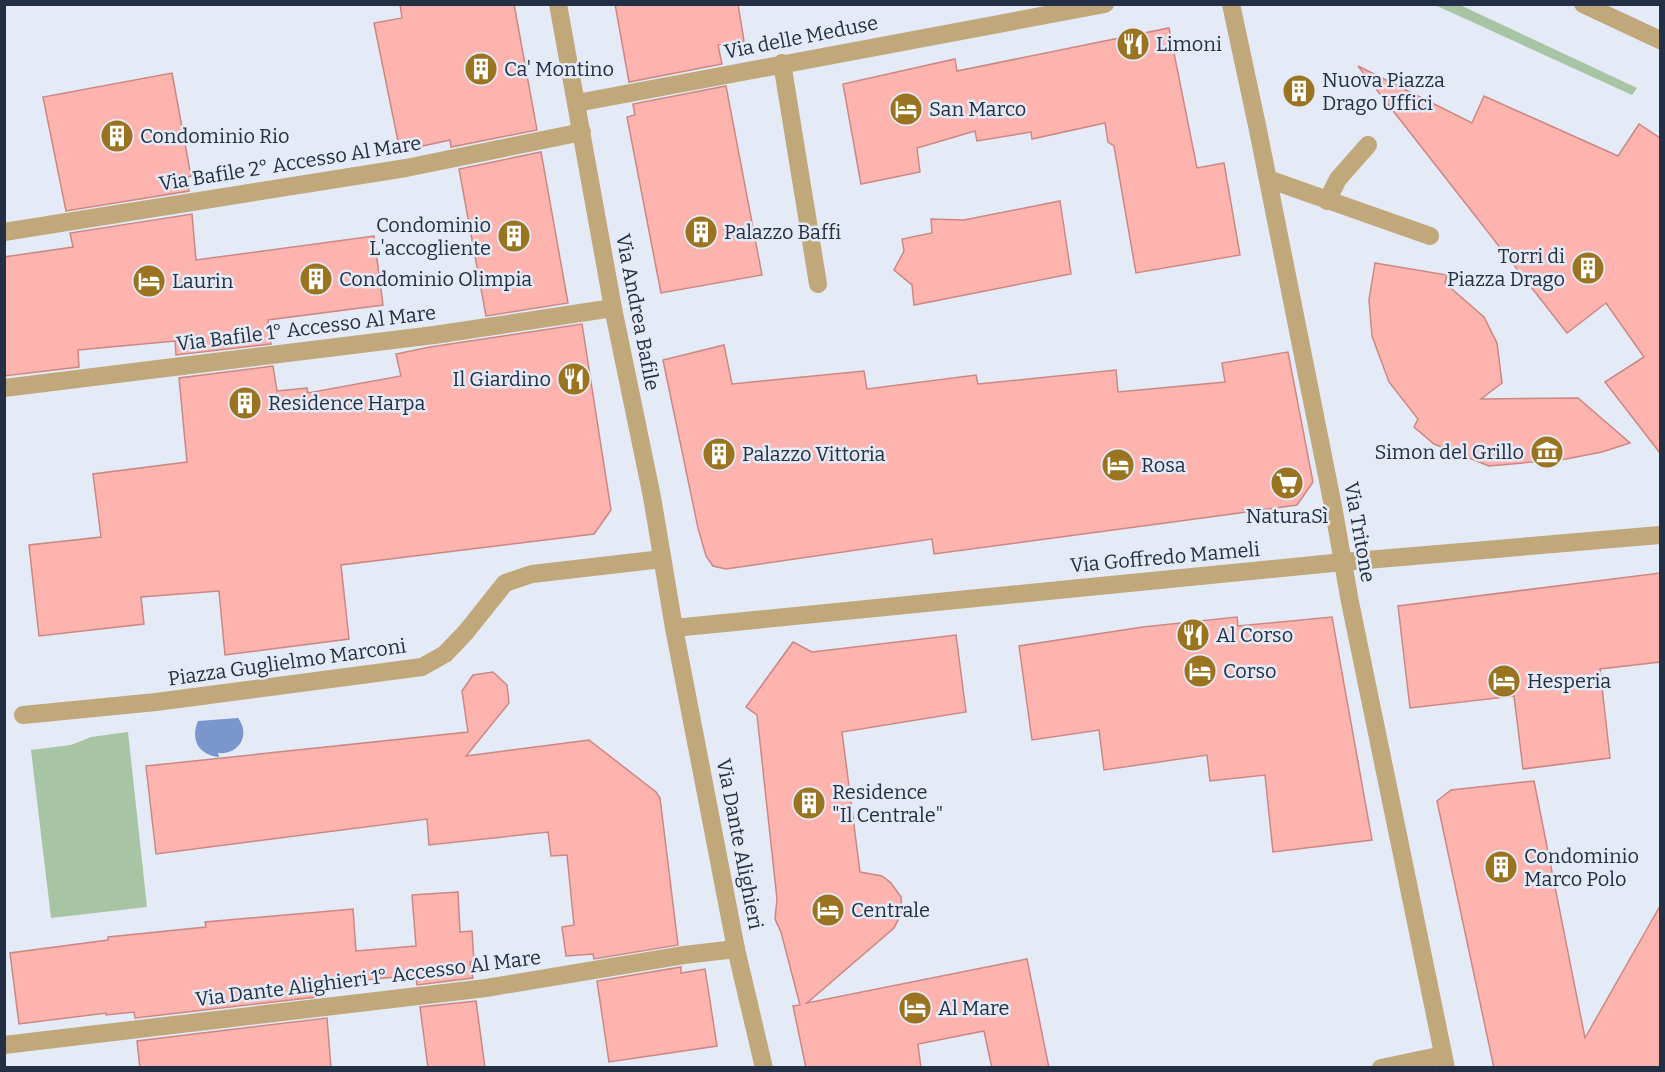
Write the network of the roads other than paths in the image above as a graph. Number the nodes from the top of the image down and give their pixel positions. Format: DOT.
graph roads {
  1 [pos="558,4"];
  2 [pos="1105,4"];
  3 [pos="1231,4"];
  4 [pos="1584,4"];
  5 [pos="1660,40"];
  6 [pos="782,63"];
  7 [pos="576,103"];
  8 [pos="582,132"];
  9 [pos="1368,145"];
  10 [pos="1268,180"];
  11 [pos="1327,201"];
  12 [pos="4,232"];
  13 [pos="1430,236"];
  14 [pos="818,284"];
  15 [pos="613,308"];
  16 [pos="4,388"];
  17 [pos="1660,535"];
  18 [pos="662,559"];
  19 [pos="1343,562"];
  20 [pos="674,628"];
  21 [pos="24,715"];
  22 [pos="736,949"];
  23 [pos="4,1045"];
  24 [pos="1444,1061"];
  25 [pos="764,1068"];
  26 [pos="1381,1068"];
  1 -- 7 [label="street, Via Andrea Bafile"];
  2 -- 6 [label="street, Via delle Meduse"];
  3 -- 10 [label="street, Via Tritone"];
  4 -- 5 [label="street"];
  6 -- 7 [label="street, Via delle Meduse"];
  6 -- 14 [label="street"];
  7 -- 8 [label="street, Via Andrea Bafile"];
  8 -- 12 [label="street, Via Bafile 2° Accesso Al Mare"];
  8 -- 15 [label="street, Via Andrea Bafile"];
  9 -- 11 [label="street"];
  10 -- 11 [label="street"];
  10 -- 19 [label="street, Via Tritone"];
  11 -- 13 [label="street"];
  15 -- 16 [label="street, Via Bafile 1° Accesso Al Mare"];
  15 -- 18 [label="street, Via Andrea Bafile"];
  17 -- 19 [label="street, Via Goffredo Mameli"];
  18 -- 20 [label="street, Via Andrea Bafile"];
  18 -- 21 [label="street, Piazza Guglielmo Marconi"];
  19 -- 20 [label="street, Via Goffredo Mameli"];
  19 -- 24 [label="street, Via Tritone"];
  20 -- 22 [label="street, Via Dante Alighieri"];
  22 -- 23 [label="street, Via Dante Alighieri 1° Accesso Al Mare"];
  22 -- 25 [label="street, Via Dante Alighieri"];
  24 -- 26 [label="street"];
}
